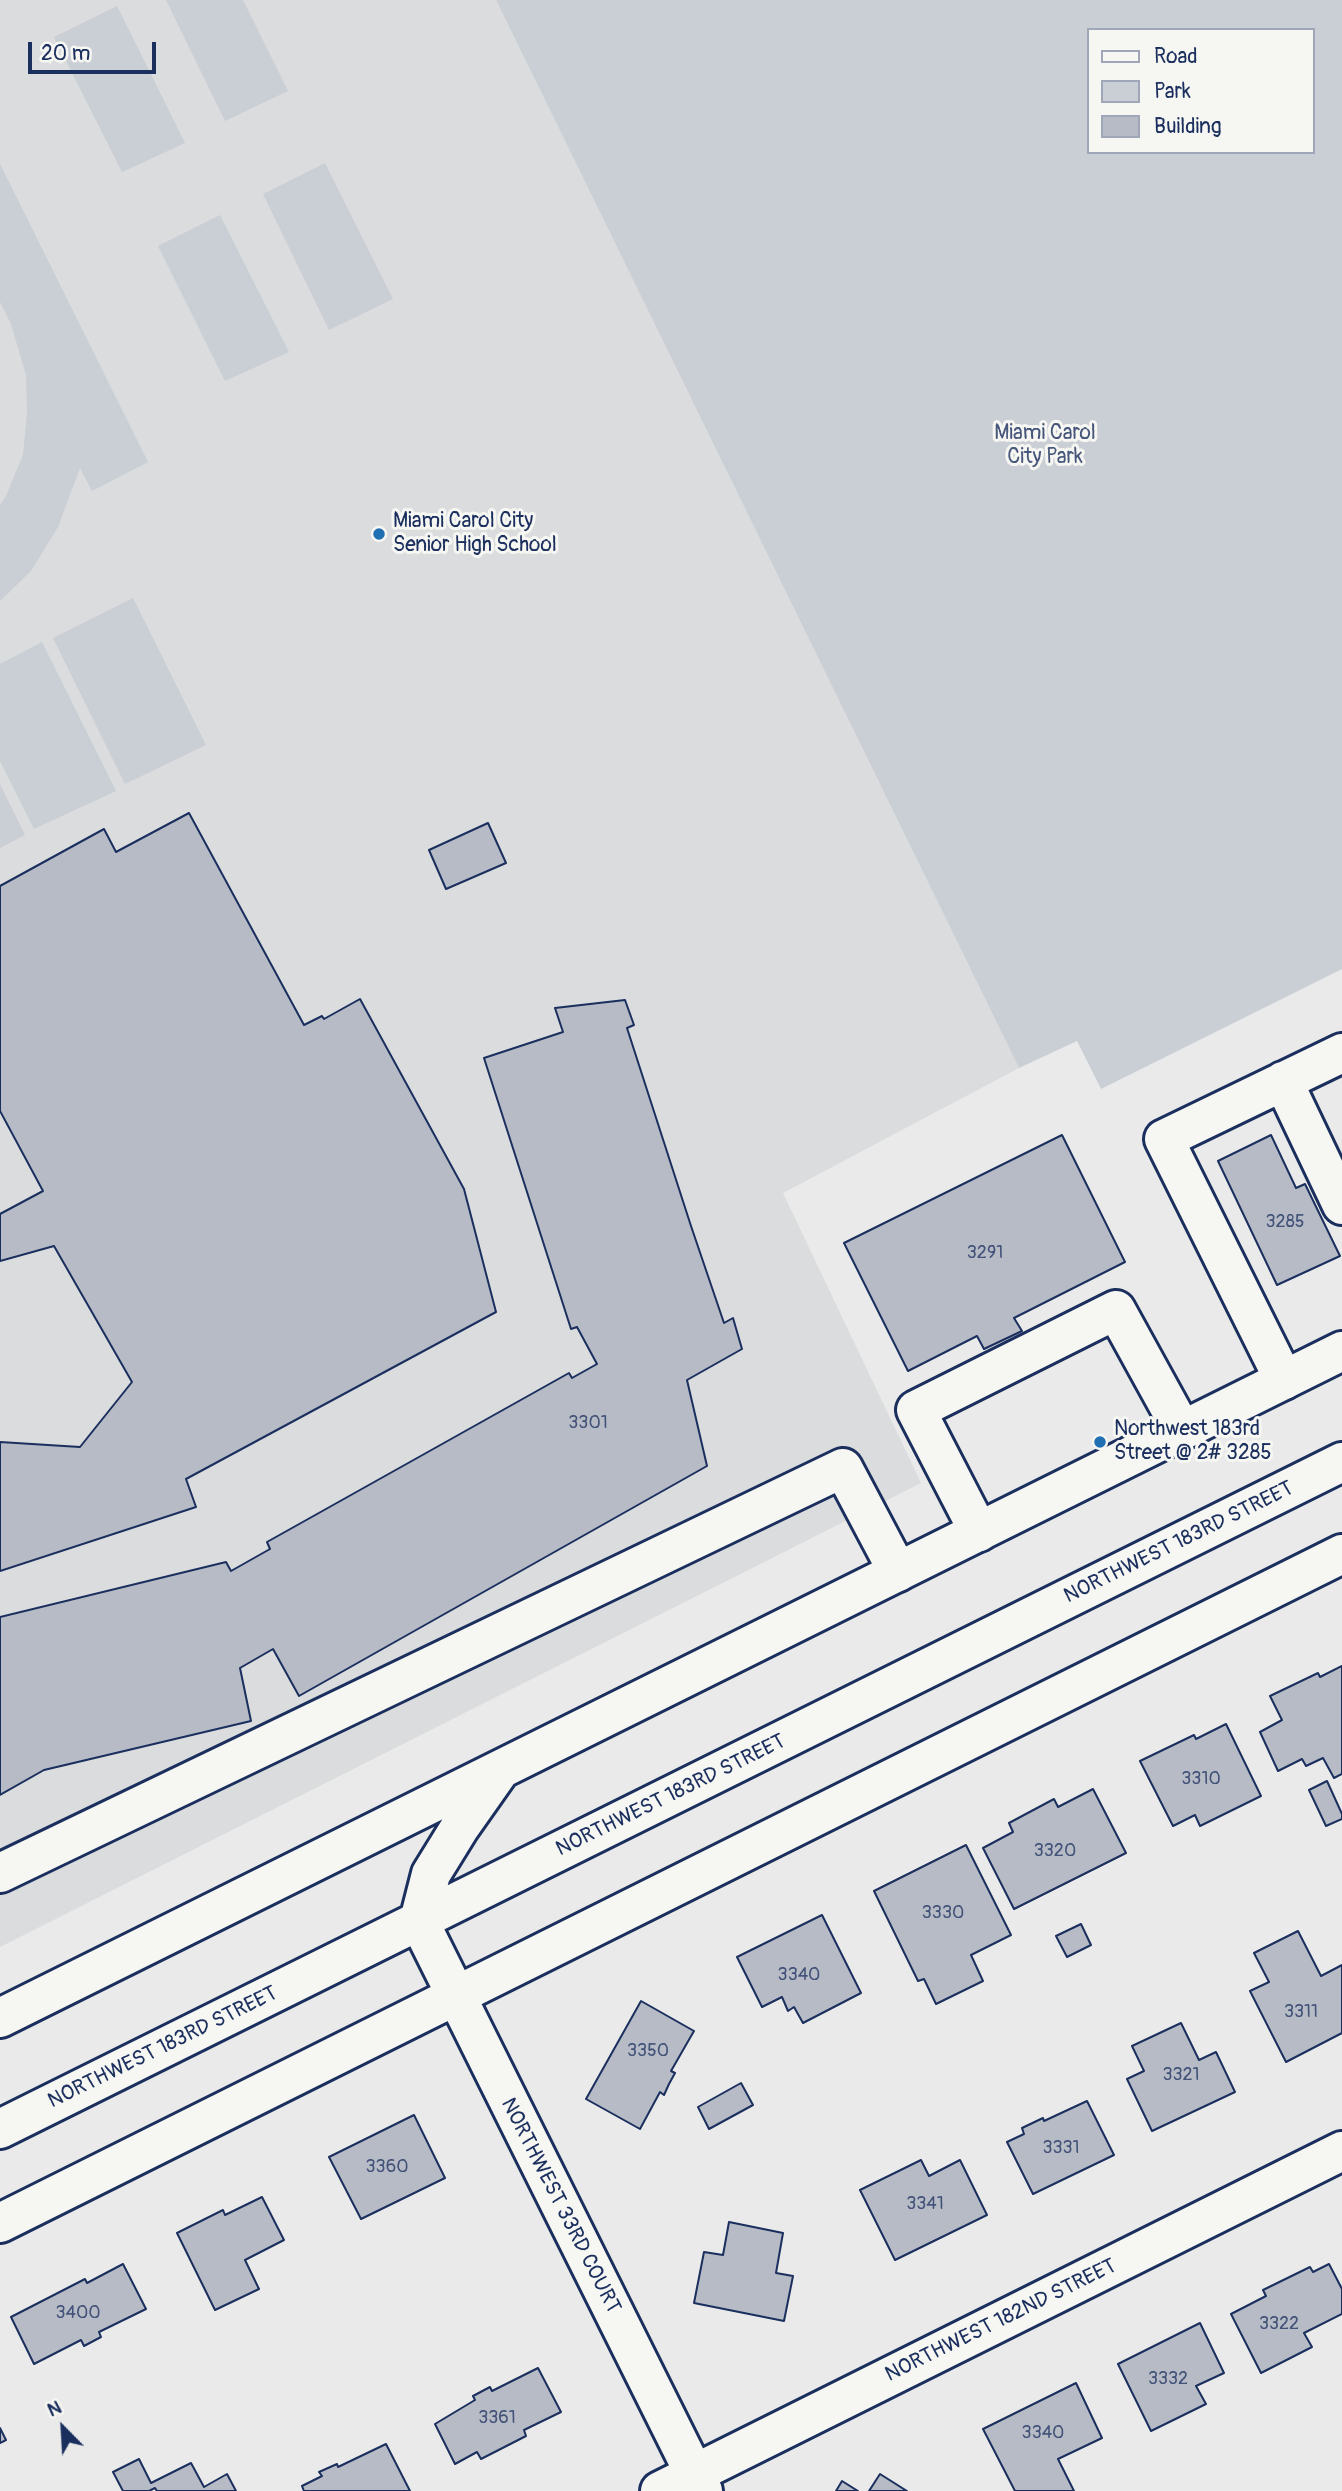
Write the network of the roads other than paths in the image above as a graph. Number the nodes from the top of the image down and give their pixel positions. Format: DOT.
graph roads {
  1 [pos="1342,1053"];
  2 [pos="1283,1081"];
  3 [pos="1342,1205"];
  4 [pos="1342,1351"];
  5 [pos="1284,1380"];
  6 [pos="1182,1430"];
  7 [pos="1342,1462"];
  8 [pos="979,1532"];
  9 [pos="1342,1554"];
  10 [pos="898,1572"];
  11 [pos="502,1769"];
  12 [pos="0,1873"];
  13 [pos="419,1921"];
  14 [pos="455,1996"];
  15 [pos="0,2018"];
  16 [pos="0,2129"];
  17 [pos="1342,2151"];
  18 [pos="0,2223"];
  19 [pos="698,2483"];
  20 [pos="660,2491"];
  1 -- 2 [label="main road"];
  2 -- 3 [label="main road"];
  2 -- 5 [label="main road"];
  4 -- 5 [label="main road"];
  5 -- 6 [label="main road"];
  6 -- 8 [label="main road"];
  6 -- 8 [label="main road"];
  7 -- 13 [label="main road, NORTHWEST 183RD STREET"];
  8 -- 10 [label="main road"];
  9 -- 14 [label="main road"];
  10 -- 11 [label="main road"];
  10 -- 12 [label="main road"];
  11 -- 13 [label="main road"];
  11 -- 15 [label="main road"];
  13 -- 14 [label="main road, NORTHWEST 33RD COURT"];
  13 -- 16 [label="main road, NORTHWEST 183RD STREET"];
  14 -- 18 [label="main road"];
  14 -- 19 [label="main road, NORTHWEST 33RD COURT"];
  17 -- 19 [label="main road, NORTHWEST 182ND STREET"];
  19 -- 20 [label="main road, NORTHWEST 182ND STREET"];
}
